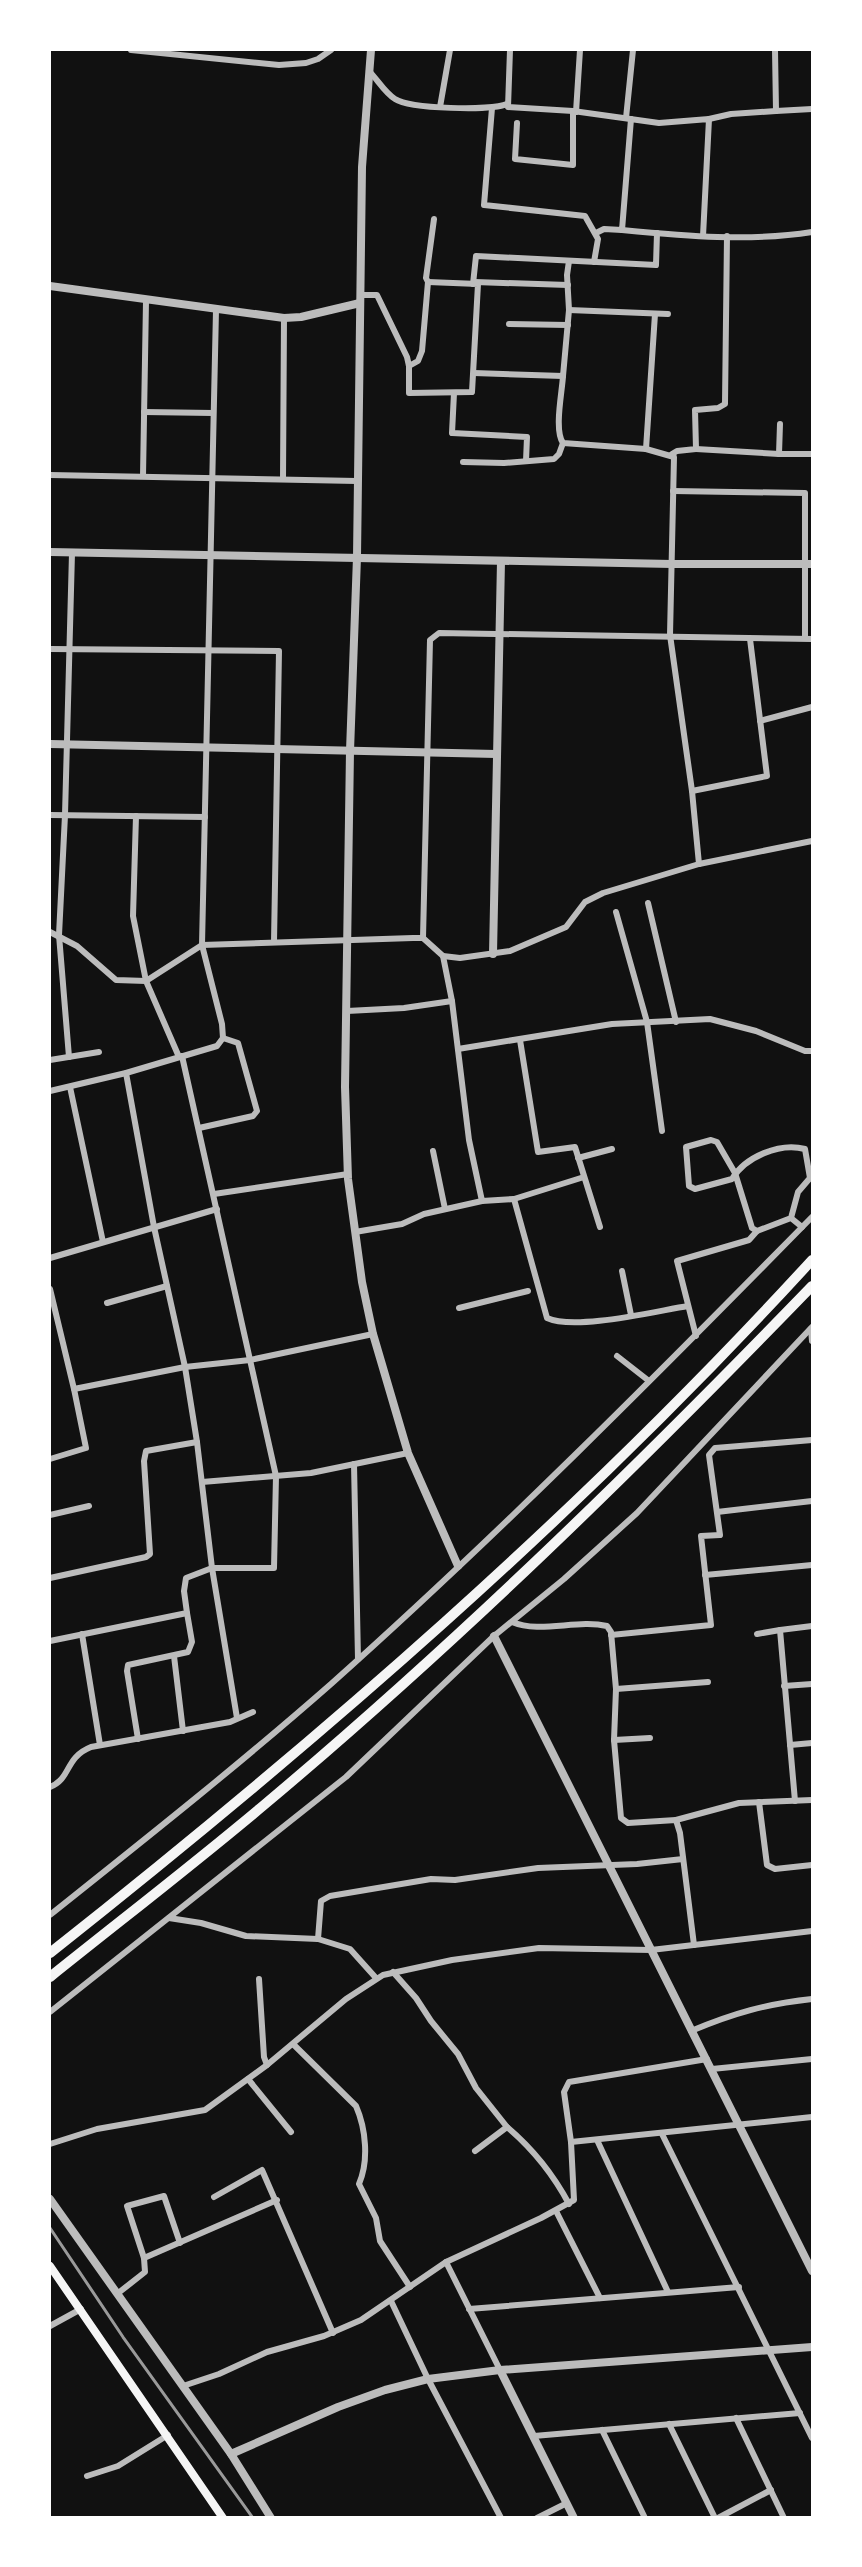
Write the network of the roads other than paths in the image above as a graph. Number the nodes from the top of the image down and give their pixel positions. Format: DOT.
graph roads {
  1 [pos="131,50"];
  2 [pos="146,50"];
  3 [pos="316,50"];
  4 [pos="331,50"];
  5 [pos="371,50"];
  6 [pos="450,50"];
  7 [pos="510,50"];
  8 [pos="580,50"];
  9 [pos="633,50"];
  10 [pos="775,50"];
  11 [pos="318,59"];
  12 [pos="369,71"];
  13 [pos="507,104"];
  14 [pos="440,107"];
  15 [pos="492,108"];
  16 [pos="813,109"];
  17 [pos="574,111"];
  18 [pos="776,111"];
  19 [pos="628,118"];
  20 [pos="709,119"];
  21 [pos="517,123"];
  22 [pos="434,219"];
  23 [pos="622,230"];
  24 [pos="813,232"];
  25 [pos="596,233"];
  26 [pos="657,233"];
  27 [pos="703,236"];
  28 [pos="727,236"];
  29 [pos="569,261"];
  30 [pos="594,262"];
  31 [pos="428,282"];
  32 [pos="473,283"];
  33 [pos="568,285"];
  34 [pos="50,286"];
  35 [pos="360,299"];
  36 [pos="146,301"];
  37 [pos="216,310"];
  38 [pos="569,310"];
  39 [pos="655,314"];
  40 [pos="668,315"];
  41 [pos="284,318"];
  42 [pos="509,324"];
  43 [pos="568,325"];
  44 [pos="410,366"];
  45 [pos="474,373"];
  46 [pos="563,376"];
  47 [pos="454,393"];
  48 [pos="144,412"];
  49 [pos="213,413"];
  50 [pos="780,424"];
  51 [pos="563,443"];
  52 [pos="646,449"];
  53 [pos="696,449"];
  54 [pos="672,454"];
  55 [pos="779,454"];
  56 [pos="813,454"];
  57 [pos="526,461"];
  58 [pos="463,462"];
  59 [pos="50,475"];
  60 [pos="143,476"];
  61 [pos="213,477"];
  62 [pos="283,479"];
  63 [pos="357,481"];
  64 [pos="673,491"];
  65 [pos="50,552"];
  66 [pos="72,553"];
  67 [pos="212,554"];
  68 [pos="357,557"];
  69 [pos="501,561"];
  70 [pos="672,564"];
  71 [pos="809,564"];
  72 [pos="501,633"];
  73 [pos="670,635"];
  74 [pos="805,638"];
  75 [pos="750,639"];
  76 [pos="813,639"];
  77 [pos="50,649"];
  78 [pos="70,649"];
  79 [pos="210,651"];
  80 [pos="813,708"];
  81 [pos="760,721"];
  82 [pos="50,744"];
  83 [pos="67,744"];
  84 [pos="207,748"];
  85 [pos="277,749"];
  86 [pos="350,751"];
  87 [pos="428,753"];
  88 [pos="496,754"];
  89 [pos="692,791"];
  90 [pos="50,815"];
  91 [pos="65,815"];
  92 [pos="136,816"];
  93 [pos="205,817"];
  94 [pos="813,841"];
  95 [pos="699,864"];
  96 [pos="648,903"];
  97 [pos="616,912"];
  98 [pos="50,932"];
  99 [pos="59,935"];
  100 [pos="423,938"];
  101 [pos="348,939"];
  102 [pos="274,942"];
  103 [pos="202,945"];
  104 [pos="493,954"];
  105 [pos="443,956"];
  106 [pos="146,981"];
  107 [pos="452,1001"];
  108 [pos="347,1011"];
  109 [pos="647,1022"];
  110 [pos="676,1022"];
  111 [pos="223,1038"];
  112 [pos="520,1040"];
  113 [pos="458,1049"];
  114 [pos="813,1051"];
  115 [pos="99,1052"];
  116 [pos="181,1056"];
  117 [pos="69,1057"];
  118 [pos="50,1060"];
  119 [pos="126,1073"];
  120 [pos="70,1087"];
  121 [pos="50,1091"];
  122 [pos="199,1128"];
  123 [pos="662,1131"];
  124 [pos="612,1149"];
  125 [pos="433,1151"];
  126 [pos="578,1158"];
  127 [pos="735,1173"];
  128 [pos="348,1174"];
  129 [pos="584,1177"];
  130 [pos="214,1194"];
  131 [pos="514,1198"];
  132 [pos="482,1202"];
  133 [pos="217,1209"];
  134 [pos="445,1209"];
  135 [pos="813,1217"];
  136 [pos="791,1218"];
  137 [pos="154,1227"];
  138 [pos="600,1227"];
  139 [pos="802,1227"];
  140 [pos="757,1231"];
  141 [pos="355,1232"];
  142 [pos="103,1242"];
  143 [pos="50,1258"];
  144 [pos="813,1260"];
  145 [pos="622,1271"];
  146 [pos="167,1286"];
  147 [pos="813,1286"];
  148 [pos="50,1289"];
  149 [pos="528,1291"];
  150 [pos="107,1303"];
  151 [pos="688,1306"];
  152 [pos="459,1308"];
  153 [pos="631,1315"];
  154 [pos="812,1328"];
  155 [pos="373,1334"];
  156 [pos="696,1336"];
  157 [pos="813,1341"];
  158 [pos="617,1356"];
  159 [pos="250,1360"];
  160 [pos="185,1367"];
  161 [pos="649,1381"];
  162 [pos="74,1389"];
  163 [pos="813,1440"];
  164 [pos="197,1442"];
  165 [pos="408,1453"];
  166 [pos="50,1459"];
  167 [pos="354,1464"];
  168 [pos="276,1476"];
  169 [pos="202,1482"];
  170 [pos="813,1501"];
  171 [pos="88,1506"];
  172 [pos="717,1512"];
  173 [pos="50,1515"];
  174 [pos="813,1564"];
  175 [pos="458,1566"];
  176 [pos="212,1568"];
  177 [pos="705,1575"];
  178 [pos="50,1578"];
  179 [pos="187,1612"];
  180 [pos="512,1622"];
  181 [pos="813,1626"];
  182 [pos="780,1630"];
  183 [pos="82,1634"];
  184 [pos="757,1634"];
  185 [pos="611,1635"];
  186 [pos="494,1636"];
  187 [pos="50,1641"];
  188 [pos="174,1656"];
  189 [pos="358,1659"];
  190 [pos="708,1682"];
  191 [pos="813,1684"];
  192 [pos="784,1686"];
  193 [pos="616,1689"];
  194 [pos="253,1712"];
  195 [pos="237,1718"];
  196 [pos="183,1731"];
  197 [pos="650,1738"];
  198 [pos="138,1739"];
  199 [pos="614,1740"];
  200 [pos="813,1743"];
  201 [pos="100,1745"];
  202 [pos="790,1745"];
  203 [pos="50,1787"];
  204 [pos="813,1800"];
  205 [pos="759,1802"];
  206 [pos="795,1802"];
  207 [pos="675,1820"];
  208 [pos="683,1859"];
  209 [pos="608,1864"];
  210 [pos="813,1865"];
  211 [pos="50,1915"];
  212 [pos="169,1917"];
  213 [pos="813,1931"];
  214 [pos="318,1939"];
  215 [pos="694,1945"];
  216 [pos="651,1950"];
  217 [pos="50,1953"];
  218 [pos="393,1972"];
  219 [pos="50,1977"];
  220 [pos="376,1978"];
  221 [pos="259,1979"];
  222 [pos="813,1999"];
  223 [pos="50,2013"];
  224 [pos="691,2031"];
  225 [pos="293,2044"];
  226 [pos="707,2059"];
  227 [pos="813,2059"];
  228 [pos="267,2065"];
  229 [pos="712,2069"];
  230 [pos="248,2079"];
  231 [pos="813,2117"];
  232 [pos="740,2126"];
  233 [pos="507,2127"];
  234 [pos="291,2132"];
  235 [pos="662,2133"];
  236 [pos="597,2140"];
  237 [pos="571,2142"];
  238 [pos="50,2144"];
  239 [pos="475,2151"];
  240 [pos="214,2196"];
  241 [pos="50,2199"];
  242 [pos="277,2200"];
  243 [pos="569,2204"];
  244 [pos="555,2211"];
  245 [pos="180,2243"];
  246 [pos="144,2258"];
  247 [pos="446,2262"];
  248 [pos="50,2266"];
  249 [pos="813,2271"];
  250 [pos="410,2287"];
  251 [pos="739,2287"];
  252 [pos="668,2292"];
  253 [pos="117,2294"];
  254 [pos="600,2298"];
  255 [pos="392,2301"];
  256 [pos="81,2309"];
  257 [pos="469,2309"];
  258 [pos="50,2326"];
  259 [pos="333,2332"];
  260 [pos="813,2348"];
  261 [pos="769,2352"];
  262 [pos="500,2370"];
  263 [pos="428,2379"];
  264 [pos="183,2386"];
  265 [pos="800,2413"];
  266 [pos="736,2418"];
  267 [pos="669,2424"];
  268 [pos="602,2430"];
  269 [pos="168,2435"];
  270 [pos="534,2436"];
  271 [pos="813,2438"];
  272 [pos="231,2454"];
  273 [pos="87,2476"];
  274 [pos="771,2490"];
  275 [pos="567,2503"];
  276 [pos="223,2517"];
  277 [pos="271,2517"];
  278 [pos="501,2517"];
  279 [pos="537,2517"];
  280 [pos="574,2517"];
  281 [pos="645,2517"];
  282 [pos="717,2517"];
  283 [pos="784,2517"];
  1 -- 2 [label="street"];
  2 -- 11 [label="street"];
  3 -- 11 [label="street"];
  4 -- 11 [label="street"];
  5 -- 12 [label="street"];
  6 -- 14 [label="street"];
  7 -- 13 [label="street"];
  8 -- 17 [label="street"];
  9 -- 19 [label="street"];
  10 -- 18 [label="street"];
  12 -- 14 [label="street"];
  12 -- 35 [label="street"];
  13 -- 15 [label="street"];
  13 -- 17 [label="street"];
  14 -- 15 [label="street"];
  15 -- 25 [label="street"];
  16 -- 18 [label="street"];
  17 -- 19 [label="street"];
  17 -- 21 [label="street"];
  18 -- 20 [label="street"];
  19 -- 20 [label="street"];
  19 -- 23 [label="street"];
  20 -- 27 [label="street"];
  22 -- 31 [label="street"];
  23 -- 25 [label="street"];
  23 -- 26 [label="street"];
  24 -- 28 [label="street"];
  25 -- 30 [label="street"];
  26 -- 27 [label="street"];
  26 -- 30 [label="street"];
  27 -- 28 [label="street"];
  28 -- 53 [label="street"];
  29 -- 30 [label="street"];
  29 -- 32 [label="street"];
  29 -- 33 [label="street"];
  31 -- 32 [label="street"];
  31 -- 44 [label="street"];
  32 -- 33 [label="street"];
  32 -- 45 [label="street"];
  33 -- 38 [label="street"];
  34 -- 36 [label="street"];
  35 -- 41 [label="street"];
  35 -- 44 [label="street"];
  35 -- 63 [label="street"];
  36 -- 37 [label="street"];
  36 -- 48 [label="street"];
  37 -- 41 [label="street"];
  37 -- 49 [label="street"];
  38 -- 39 [label="street"];
  38 -- 43 [label="street"];
  39 -- 40 [label="street"];
  39 -- 52 [label="street"];
  41 -- 62 [label="street"];
  42 -- 43 [label="street"];
  43 -- 46 [label="street"];
  44 -- 47 [label="street"];
  45 -- 46 [label="street"];
  45 -- 47 [label="street"];
  46 -- 51 [label="street"];
  47 -- 57 [label="street"];
  48 -- 49 [label="street"];
  48 -- 60 [label="street"];
  49 -- 61 [label="street"];
  50 -- 55 [label="street"];
  51 -- 52 [label="street"];
  51 -- 57 [label="street"];
  52 -- 54 [label="street"];
  53 -- 54 [label="street"];
  53 -- 55 [label="street"];
  54 -- 64 [label="street"];
  55 -- 56 [label="street"];
  57 -- 58 [label="street"];
  59 -- 60 [label="street"];
  60 -- 61 [label="street"];
  61 -- 62 [label="street"];
  61 -- 67 [label="street"];
  62 -- 63 [label="street"];
  63 -- 68 [label="street"];
  64 -- 70 [label="street"];
  64 -- 71 [label="street"];
  65 -- 66 [label="street"];
  66 -- 67 [label="street"];
  66 -- 78 [label="street"];
  67 -- 68 [label="street"];
  67 -- 79 [label="street"];
  68 -- 69 [label="street"];
  68 -- 86 [label="street"];
  69 -- 70 [label="street"];
  69 -- 72 [label="street"];
  70 -- 71 [label="street"];
  70 -- 73 [label="street"];
  71 -- 74 [label="street"];
  72 -- 73 [label="street"];
  72 -- 87 [label="street"];
  72 -- 88 [label="street"];
  73 -- 75 [label="street"];
  73 -- 89 [label="street"];
  74 -- 75 [label="street"];
  74 -- 76 [label="street"];
  75 -- 81 [label="street"];
  77 -- 78 [label="street"];
  78 -- 79 [label="street"];
  78 -- 83 [label="street"];
  79 -- 84 [label="street"];
  79 -- 85 [label="street"];
  80 -- 81 [label="street"];
  81 -- 89 [label="street"];
  82 -- 83 [label="street"];
  83 -- 84 [label="street"];
  83 -- 91 [label="street"];
  84 -- 85 [label="street"];
  84 -- 93 [label="street"];
  85 -- 86 [label="street"];
  85 -- 102 [label="street"];
  86 -- 87 [label="street"];
  86 -- 101 [label="street"];
  87 -- 88 [label="street"];
  87 -- 100 [label="street"];
  88 -- 104 [label="street"];
  89 -- 95 [label="street"];
  90 -- 91 [label="street"];
  91 -- 92 [label="street"];
  91 -- 99 [label="street"];
  92 -- 93 [label="street"];
  92 -- 106 [label="street"];
  93 -- 103 [label="street"];
  94 -- 95 [label="street"];
  95 -- 104 [label="street"];
  96 -- 110 [label="street"];
  97 -- 109 [label="street"];
  98 -- 99 [label="street"];
  99 -- 106 [label="street"];
  99 -- 117 [label="street"];
  100 -- 101 [label="street"];
  100 -- 105 [label="street"];
  101 -- 102 [label="street"];
  101 -- 108 [label="street"];
  102 -- 103 [label="street"];
  103 -- 106 [label="street"];
  103 -- 111 [label="street"];
  104 -- 105 [label="street"];
  105 -- 107 [label="street"];
  106 -- 116 [label="street"];
  107 -- 108 [label="street"];
  107 -- 113 [label="street"];
  108 -- 128 [label="street"];
  109 -- 110 [label="street"];
  109 -- 112 [label="street"];
  109 -- 123 [label="street"];
  110 -- 114 [label="street"];
  111 -- 116 [label="street"];
  111 -- 122 [label="street"];
  112 -- 113 [label="street"];
  112 -- 126 [label="street"];
  113 -- 132 [label="street"];
  115 -- 117 [label="street"];
  116 -- 119 [label="street"];
  116 -- 122 [label="street"];
  117 -- 118 [label="street"];
  119 -- 120 [label="street"];
  119 -- 137 [label="street"];
  120 -- 121 [label="street"];
  120 -- 142 [label="street"];
  122 -- 130 [label="street"];
  124 -- 126 [label="street"];
  125 -- 134 [label="street"];
  126 -- 129 [label="street"];
  127 -- 127 [label="street"];
  127 -- 136 [label="street"];
  127 -- 140 [label="street"];
  128 -- 130 [label="street"];
  128 -- 141 [label="street"];
  129 -- 131 [label="street"];
  129 -- 138 [label="street"];
  130 -- 133 [label="street"];
  131 -- 132 [label="street"];
  131 -- 153 [label="street"];
  132 -- 134 [label="street"];
  133 -- 137 [label="street"];
  133 -- 159 [label="street"];
  134 -- 141 [label="street"];
  135 -- 139 [label="street"];
  136 -- 139 [label="street"];
  136 -- 140 [label="street"];
  137 -- 142 [label="street"];
  137 -- 146 [label="street"];
  139 -- 156 [label="street"];
  140 -- 151 [label="street"];
  141 -- 155 [label="street"];
  142 -- 143 [label="street"];
  144 -- 217 [label="highway"];
  145 -- 153 [label="street"];
  146 -- 150 [label="street"];
  146 -- 160 [label="street"];
  147 -- 219 [label="highway"];
  148 -- 162 [label="street"];
  149 -- 152 [label="street"];
  151 -- 153 [label="street"];
  151 -- 156 [label="street"];
  154 -- 157 [label="street"];
  154 -- 180 [label="street"];
  155 -- 159 [label="street"];
  155 -- 165 [label="street"];
  156 -- 161 [label="street"];
  158 -- 161 [label="street"];
  159 -- 160 [label="street"];
  159 -- 168 [label="street"];
  160 -- 162 [label="street"];
  160 -- 164 [label="street"];
  161 -- 175 [label="street"];
  162 -- 166 [label="street"];
  163 -- 172 [label="street"];
  164 -- 169 [label="street"];
  164 -- 178 [label="street"];
  165 -- 167 [label="street"];
  165 -- 175 [label="street"];
  167 -- 168 [label="street"];
  167 -- 189 [label="street"];
  168 -- 169 [label="street"];
  168 -- 176 [label="street"];
  169 -- 176 [label="street"];
  170 -- 172 [label="street"];
  171 -- 173 [label="street"];
  172 -- 177 [label="street"];
  174 -- 177 [label="street"];
  175 -- 189 [label="street"];
  176 -- 179 [label="street"];
  176 -- 195 [label="street"];
  177 -- 185 [label="street"];
  179 -- 183 [label="street"];
  179 -- 188 [label="street"];
  180 -- 185 [label="street"];
  180 -- 186 [label="street"];
  181 -- 182 [label="street"];
  182 -- 184 [label="street"];
  182 -- 192 [label="street"];
  183 -- 187 [label="street"];
  183 -- 201 [label="street"];
  185 -- 193 [label="street"];
  186 -- 209 [label="street"];
  186 -- 212 [label="street"];
  188 -- 196 [label="street"];
  188 -- 198 [label="street"];
  189 -- 211 [label="street"];
  190 -- 193 [label="street"];
  191 -- 192 [label="street"];
  192 -- 202 [label="street"];
  193 -- 199 [label="street"];
  194 -- 195 [label="street"];
  195 -- 196 [label="street"];
  196 -- 198 [label="street"];
  197 -- 199 [label="street"];
  198 -- 201 [label="street"];
  199 -- 207 [label="street"];
  200 -- 202 [label="street"];
  201 -- 203 [label="street"];
  202 -- 206 [label="street"];
  204 -- 206 [label="street"];
  205 -- 206 [label="street"];
  205 -- 207 [label="street"];
  205 -- 210 [label="street"];
  207 -- 208 [label="street"];
  208 -- 209 [label="street"];
  208 -- 215 [label="street"];
  209 -- 214 [label="street"];
  209 -- 216 [label="street"];
  212 -- 214 [label="street"];
  212 -- 223 [label="street"];
  213 -- 215 [label="street"];
  214 -- 220 [label="street"];
  215 -- 216 [label="street"];
  216 -- 218 [label="street"];
  216 -- 224 [label="street"];
  218 -- 220 [label="street"];
  218 -- 233 [label="street"];
  220 -- 225 [label="street"];
  221 -- 228 [label="street"];
  222 -- 224 [label="street"];
  224 -- 226 [label="street"];
  225 -- 228 [label="street"];
  225 -- 250 [label="street"];
  226 -- 229 [label="street"];
  226 -- 237 [label="street"];
  227 -- 229 [label="street"];
  228 -- 230 [label="street"];
  229 -- 232 [label="street"];
  230 -- 234 [label="street"];
  230 -- 238 [label="street"];
  231 -- 232 [label="street"];
  232 -- 235 [label="street"];
  232 -- 249 [label="street"];
  233 -- 239 [label="street"];
  233 -- 243 [label="street"];
  235 -- 236 [label="street"];
  235 -- 251 [label="street"];
  236 -- 237 [label="street"];
  236 -- 252 [label="street"];
  237 -- 243 [label="street"];
  240 -- 242 [label="street"];
  241 -- 253 [label="street"];
  242 -- 245 [label="street"];
  242 -- 259 [label="street"];
  243 -- 244 [label="street"];
  244 -- 247 [label="street"];
  244 -- 254 [label="street"];
  245 -- 246 [label="street"];
  245 -- 246 [label="street"];
  246 -- 253 [label="street"];
  247 -- 250 [label="street"];
  247 -- 257 [label="street"];
  248 -- 256 [label="main road"];
  250 -- 255 [label="street"];
  251 -- 252 [label="street"];
  251 -- 261 [label="street"];
  252 -- 254 [label="street"];
  253 -- 264 [label="street"];
  254 -- 257 [label="street"];
  255 -- 259 [label="street"];
  255 -- 263 [label="street"];
  256 -- 258 [label="street"];
  256 -- 269 [label="main road"];
  257 -- 262 [label="street"];
  259 -- 264 [label="street"];
  260 -- 261 [label="street"];
  261 -- 262 [label="street"];
  261 -- 265 [label="street"];
  262 -- 263 [label="street"];
  262 -- 270 [label="street"];
  263 -- 272 [label="street"];
  263 -- 278 [label="street"];
  264 -- 272 [label="street"];
  265 -- 266 [label="street"];
  265 -- 271 [label="street"];
  266 -- 267 [label="street"];
  266 -- 274 [label="street"];
  267 -- 268 [label="street"];
  267 -- 282 [label="street"];
  268 -- 270 [label="street"];
  268 -- 281 [label="street"];
  269 -- 273 [label="street"];
  269 -- 276 [label="main road"];
  270 -- 275 [label="street"];
  272 -- 277 [label="street"];
  274 -- 282 [label="street"];
  274 -- 283 [label="street"];
  275 -- 279 [label="street"];
  275 -- 280 [label="street"];
}
